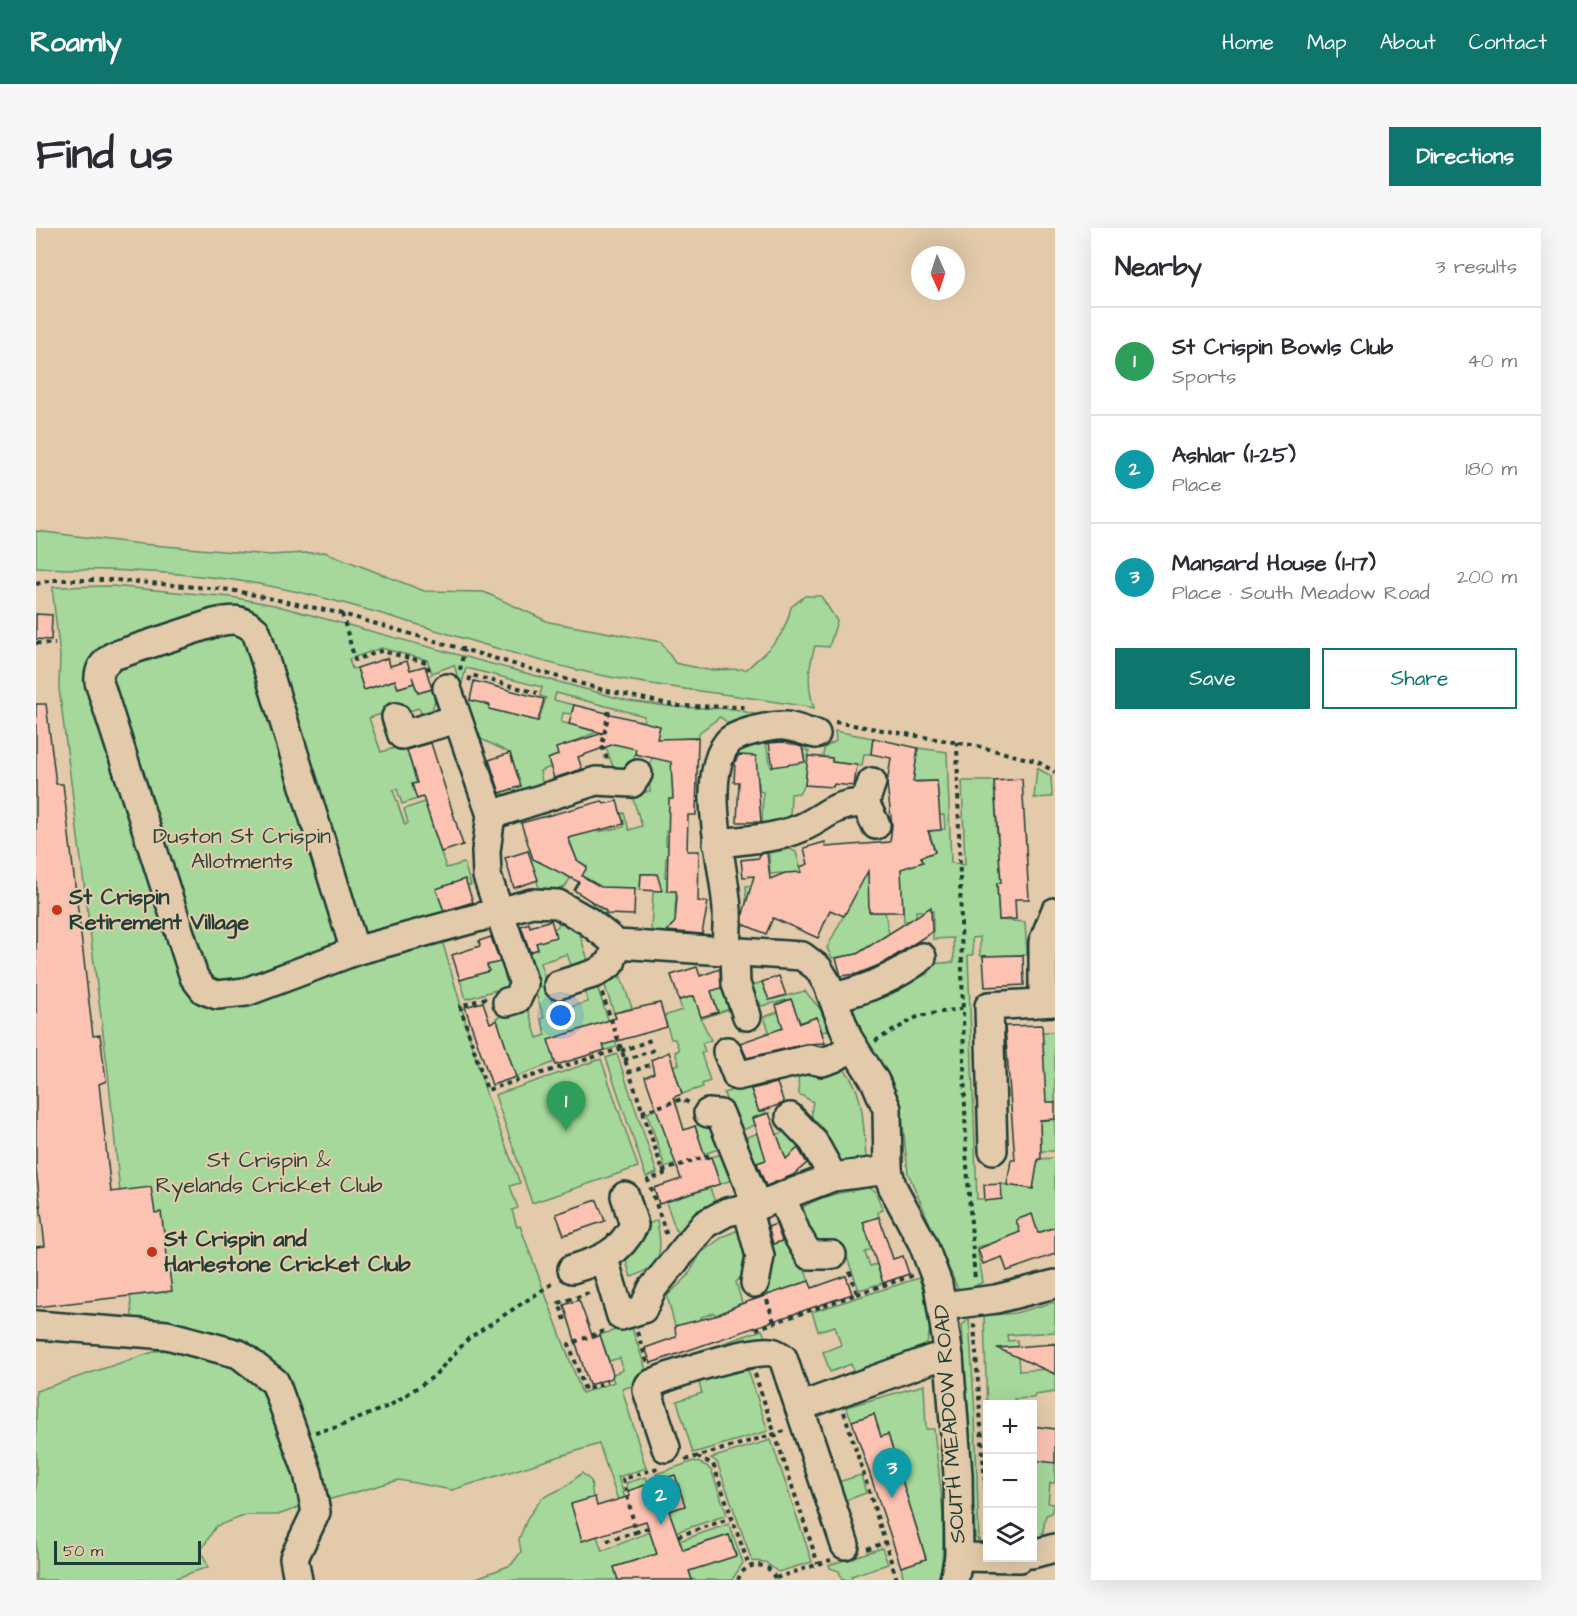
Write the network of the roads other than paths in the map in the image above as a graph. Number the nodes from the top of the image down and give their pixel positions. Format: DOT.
graph roads {
  1 [pos="458,682"];
  2 [pos="396,717"];
  3 [pos="457,719"];
  4 [pos="825,728"];
  5 [pos="626,778"];
  6 [pos="871,803"];
  7 [pos="491,815"];
  8 [pos="717,843"];
  9 [pos="500,910"];
  10 [pos="1055,912"];
  11 [pos="617,944"];
  12 [pos="355,951"];
  13 [pos="730,951"];
  14 [pos="922,957"];
  15 [pos="558,985"];
  16 [pos="832,997"];
  17 [pos="1049,1001"];
  18 [pos="507,1002"];
  19 [pos="747,1016"];
  20 [pos="861,1046"];
  21 [pos="727,1051"];
  22 [pos="708,1113"];
  23 [pos="790,1117"];
  24 [pos="993,1150"];
  25 [pos="888,1170"];
  26 [pos="833,1177"];
  27 [pos="625,1196"];
  28 [pos="782,1197"];
  29 [pos="752,1207"];
  30 [pos="832,1255"];
  31 [pos="572,1269"];
  32 [pos="609,1275"];
  33 [pos="755,1282"];
  34 [pos="1055,1284"];
  35 [pos="957,1311"];
  36 [pos="36,1325"];
  37 [pos="950,1357"];
  38 [pos="795,1418"];
  39 [pos="668,1459"];
  40 [pos="845,1545"];
  41 [pos="1055,1548"];
  42 [pos="1037,1553"];
  43 [pos="991,1562"];
  44 [pos="957,1568"];
  45 [pos="298,1580"];
  1 -- 3 [label="street"];
  2 -- 3 [label="street"];
  3 -- 7 [label="street"];
  4 -- 8 [label="street"];
  5 -- 7 [label="street"];
  6 -- 8 [label="street"];
  7 -- 9 [label="street"];
  8 -- 13 [label="street"];
  9 -- 11 [label="street"];
  9 -- 12 [label="street"];
  9 -- 18 [label="street"];
  10 -- 17 [label="street"];
  11 -- 13 [label="street, SOUTH MEADOW ROAD"];
  11 -- 15 [label="street"];
  12 -- 12 [label="street"];
  13 -- 16 [label="street, SOUTH MEADOW ROAD"];
  13 -- 19 [label="street"];
  14 -- 16 [label="street"];
  16 -- 20 [label="street, SOUTH MEADOW ROAD"];
  17 -- 24 [label="street"];
  20 -- 21 [label="street"];
  20 -- 25 [label="street, SOUTH MEADOW ROAD"];
  22 -- 29 [label="street"];
  23 -- 26 [label="street"];
  25 -- 26 [label="street"];
  25 -- 35 [label="street, SOUTH MEADOW ROAD"];
  26 -- 28 [label="street"];
  27 -- 32 [label="street"];
  28 -- 29 [label="street"];
  28 -- 30 [label="street"];
  29 -- 32 [label="street"];
  29 -- 33 [label="street"];
  31 -- 32 [label="street"];
  34 -- 35 [label="street"];
  35 -- 37 [label="street, SOUTH MEADOW ROAD"];
  36 -- 45 [label="street"];
  37 -- 38 [label="street"];
  37 -- 44 [label="street, SOUTH MEADOW ROAD"];
  38 -- 39 [label="street"];
  38 -- 40 [label="street"];
  41 -- 42 [label="street"];
  43 -- 44 [label="street"];
}
